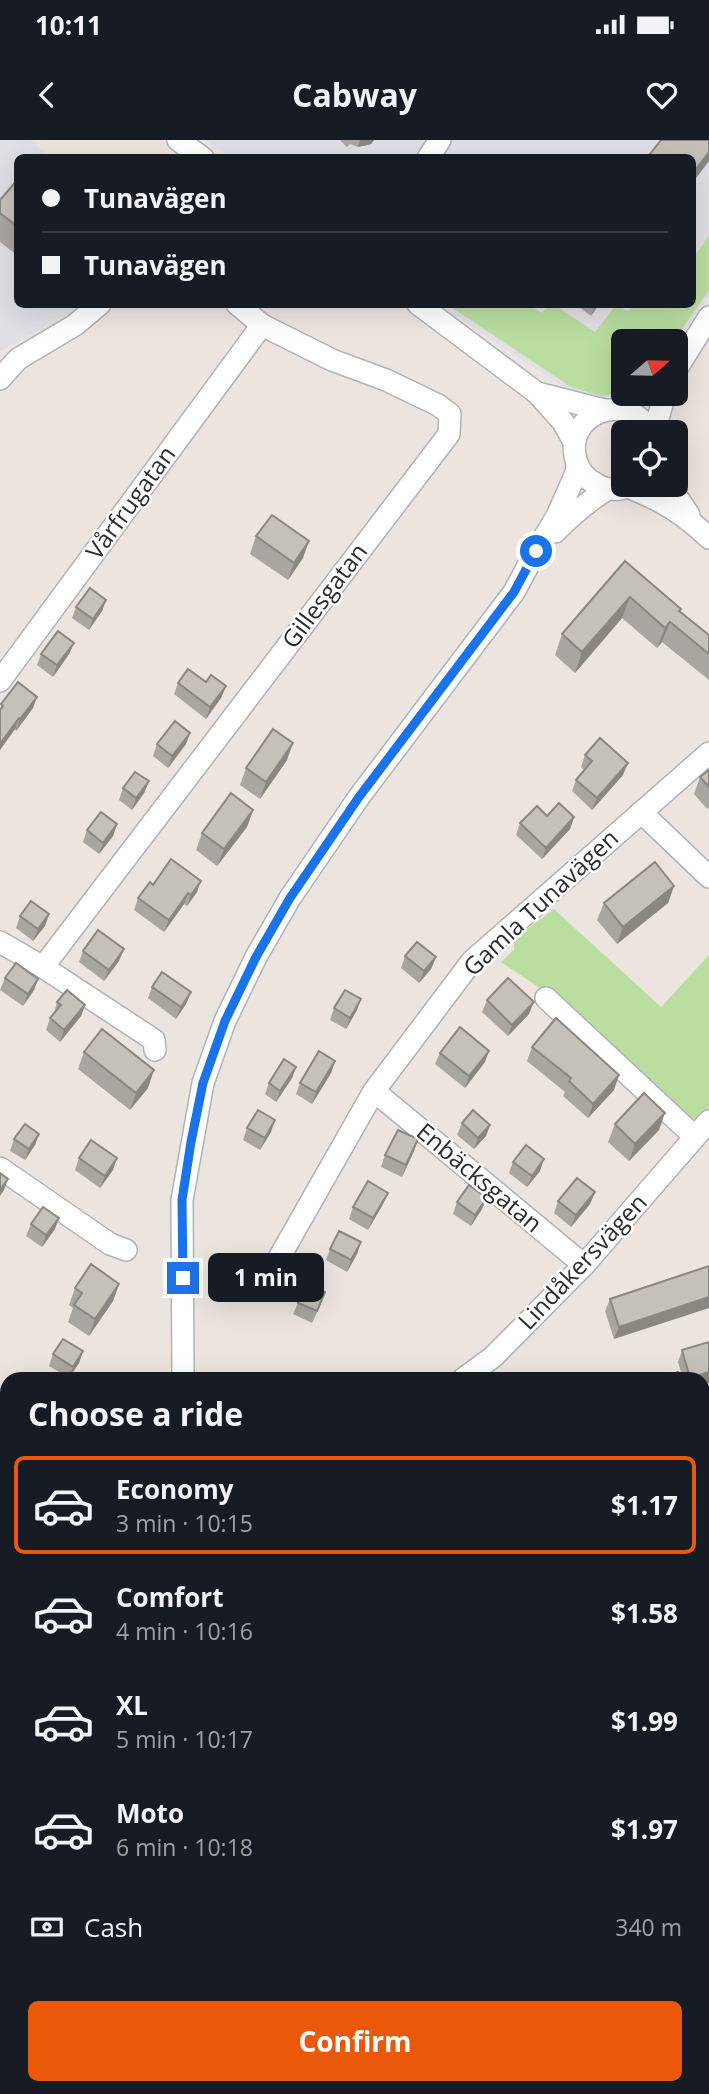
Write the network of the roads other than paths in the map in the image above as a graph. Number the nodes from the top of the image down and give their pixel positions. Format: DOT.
graph roads {
  1 [pos="178,140"];
  2 [pos="197,154"];
  3 [pos="709,306"];
  4 [pos="95,308"];
  5 [pos="242,308"];
  6 [pos="423,308"];
  7 [pos="709,317"];
  8 [pos="262,325"];
  9 [pos="688,337"];
  10 [pos="688,351"];
  11 [pos="0,379"];
  12 [pos="537,393"];
  13 [pos="618,406"];
  14 [pos="611,410"];
  15 [pos="642,420"];
  16 [pos="574,442"];
  17 [pos="577,465"];
  18 [pos="611,485"];
  19 [pos="611,491"];
  20 [pos="651,497"];
  21 [pos="678,497"];
  22 [pos="703,532"];
  23 [pos="536,551"];
  24 [pos="0,681"];
  25 [pos="709,752"];
  26 [pos="641,812"];
  27 [pos="709,877"];
  28 [pos="0,942"];
  29 [pos="43,967"];
  30 [pos="546,998"];
  31 [pos="155,1050"];
  32 [pos="203,1083"];
  33 [pos="374,1091"];
  34 [pos="702,1129"];
  35 [pos="0,1168"];
  36 [pos="126,1250"];
  37 [pos="584,1265"];
  38 [pos="256,1281"];
  39 [pos="183,1372"];
  40 [pos="196,1372"];
  41 [pos="473,1372"];
  1 -- 2 [label="street"];
  3 -- 9 [label="street"];
  4 -- 11 [label="street"];
  5 -- 8 [label="street, Gillesgatan"];
  6 -- 12 [label="street"];
  7 -- 10 [label="street"];
  8 -- 24 [label="street, Vårfrugatan"];
  8 -- 29 [label="street, Gillesgatan"];
  12 -- 14 [label="street"];
  12 -- 16 [label="street"];
  13 -- 14 [label="street"];
  14 -- 15 [label="street"];
  14 -- 16 [label="street"];
  16 -- 17 [label="street"];
  17 -- 18 [label="street"];
  17 -- 23 [label="street"];
  19 -- 23 [label="street"];
  20 -- 22 [label="street"];
  21 -- 22 [label="street"];
  23 -- 32 [label="street"];
  25 -- 26 [label="street, Gamla Tunavägen"];
  26 -- 27 [label="street"];
  26 -- 33 [label="street, Gamla Tunavägen"];
  28 -- 29 [label="street"];
  29 -- 31 [label="street"];
  30 -- 34 [label="street, Lindåkersvägen"];
  32 -- 39 [label="street"];
  32 -- 40 [label="street"];
  33 -- 37 [label="street, Enbäcksgatan"];
  33 -- 38 [label="street, Gamla Tunavägen"];
  34 -- 37 [label="street, Lindåkersvägen"];
  35 -- 36 [label="street"];
  37 -- 41 [label="street, Lindåkersvägen"];
}
